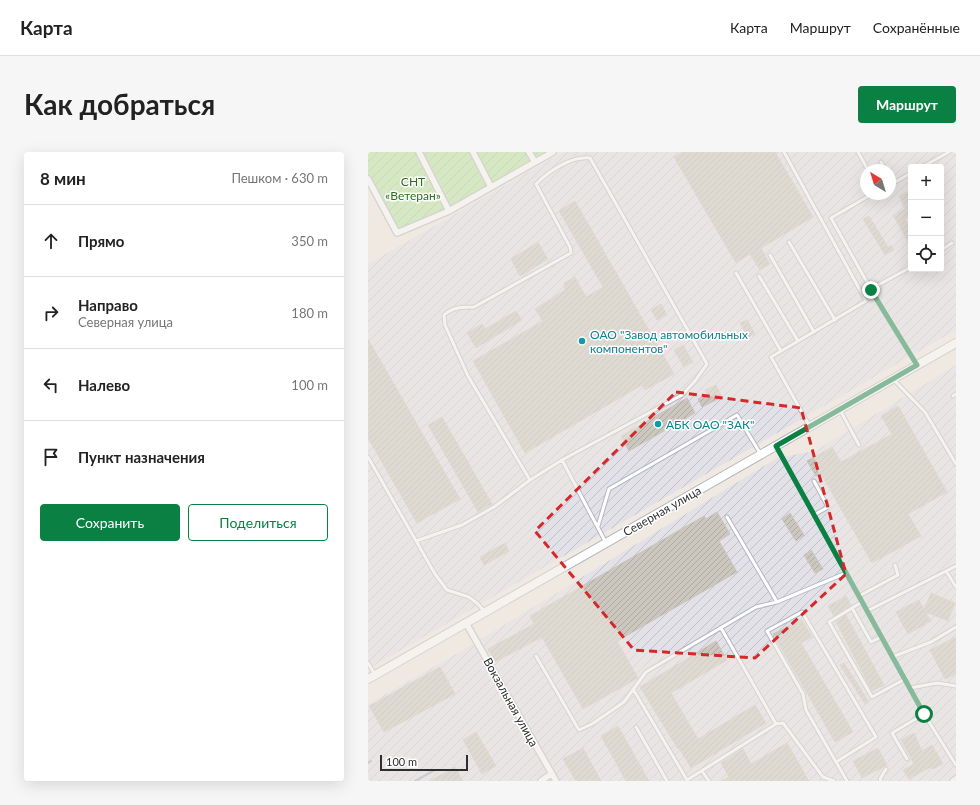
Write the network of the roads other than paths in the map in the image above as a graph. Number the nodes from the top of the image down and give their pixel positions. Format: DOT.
graph roads {
  1 [pos="419,152"];
  2 [pos="473,152"];
  3 [pos="529,152"];
  4 [pos="553,152"];
  5 [pos="784,152"];
  6 [pos="858,152"];
  7 [pos="949,152"];
  8 [pos="535,162"];
  9 [pos="865,164"];
  10 [pos="927,164"];
  11 [pos="908,175"];
  12 [pos="368,179"];
  13 [pos="896,182"];
  14 [pos="491,187"];
  15 [pos="862,200"];
  16 [pos="449,211"];
  17 [pos="789,242"];
  18 [pos="952,243"];
  19 [pos="944,248"];
  20 [pos="770,255"];
  21 [pos="908,269"];
  22 [pos="736,273"];
  23 [pos="759,276"];
  24 [pos="871,290"];
  25 [pos="834,320"];
  26 [pos="814,332"];
  27 [pos="798,341"];
  28 [pos="956,343"];
  29 [pos="780,351"];
  30 [pos="917,365"];
  31 [pos="893,379"];
  32 [pos="840,410"];
  33 [pos="810,427"];
  34 [pos="859,445"];
  35 [pos="776,446"];
  36 [pos="761,455"];
  37 [pos="368,457"];
  38 [pos="562,460"];
  39 [pos="956,464"];
  40 [pos="530,480"];
  41 [pos="814,481"];
  42 [pos="814,515"];
  43 [pos="727,517"];
  44 [pos="598,526"];
  45 [pos="416,541"];
  46 [pos="606,543"];
  47 [pos="895,565"];
  48 [pos="956,566"];
  49 [pos="946,571"];
  50 [pos="846,573"];
  51 [pos="956,587"];
  52 [pos="859,596"];
  53 [pos="777,602"];
  54 [pos="862,602"];
  55 [pos="852,608"];
  56 [pos="867,611"];
  57 [pos="485,612"];
  58 [pos="466,623"];
  59 [pos="956,627"];
  60 [pos="721,628"];
  61 [pos="881,637"];
  62 [pos="536,656"];
  63 [pos="892,657"];
  64 [pos="368,663"];
  65 [pos="372,677"];
  66 [pos="905,679"];
  67 [pos="956,686"];
  68 [pos="910,688"];
  69 [pos="633,689"];
  70 [pos="924,714"];
  71 [pos="776,724"];
  72 [pos="636,727"];
  73 [pos="908,759"];
  74 [pos="836,762"];
  75 [pos="956,765"];
  76 [pos="886,769"];
  77 [pos="702,771"];
  78 [pos="552,774"];
  79 [pos="956,779"];
  80 [pos="541,781"];
  81 [pos="556,781"];
  82 [pos="666,781"];
  83 [pos="709,781"];
  84 [pos="832,781"];
  85 [pos="847,781"];
  86 [pos="881,781"];
  87 [pos="953,781"];
  1 -- 16 [label="street"];
  2 -- 14 [label="street"];
  3 -- 8 [label="street"];
  4 -- 8 [label="street"];
  5 -- 25 [label="lane"];
  6 -- 9 [label="lane"];
  7 -- 10 [label="lane"];
  8 -- 14 [label="street"];
  11 -- 13 [label="lane"];
  12 -- 16 [label="street"];
  14 -- 16 [label="street"];
  15 -- 24 [label="lane"];
  17 -- 25 [label="lane"];
  18 -- 19 [label="lane"];
  20 -- 26 [label="lane"];
  21 -- 24 [label="lane"];
  22 -- 29 [label="lane"];
  23 -- 27 [label="lane"];
  24 -- 30 [label="lane"];
  25 -- 26 [label="lane"];
  26 -- 27 [label="lane"];
  27 -- 29 [label="lane"];
  28 -- 30 [label="main road, Северная улица"];
  29 -- 33 [label="lane"];
  30 -- 31 [label="main road, Северная улица"];
  31 -- 32 [label="main road, Северная улица"];
  31 -- 39 [label="lane"];
  32 -- 33 [label="main road, Северная улица"];
  32 -- 34 [label="lane"];
  33 -- 35 [label="main road, Северная улица"];
  35 -- 36 [label="main road, Северная улица"];
  35 -- 42 [label="lane"];
  36 -- 44 [label="lane"];
  36 -- 46 [label="main road, Северная улица"];
  37 -- 45 [label="lane"];
  38 -- 40 [label="lane"];
  38 -- 40 [label="lane"];
  38 -- 44 [label="lane"];
  40 -- 45 [label="lane"];
  41 -- 42 [label="lane"];
  42 -- 50 [label="lane"];
  43 -- 53 [label="lane"];
  44 -- 46 [label="lane"];
  45 -- 57 [label="lane"];
  46 -- 57 [label="main road, Северная улица"];
  47 -- 52 [label="lane"];
  48 -- 49 [label="lane"];
  49 -- 51 [label="lane"];
  49 -- 56 [label="lane"];
  50 -- 52 [label="lane"];
  50 -- 53 [label="lane"];
  52 -- 54 [label="lane"];
  53 -- 60 [label="lane"];
  54 -- 55 [label="lane"];
  54 -- 56 [label="lane"];
  55 -- 61 [label="lane"];
  55 -- 66 [label="lane"];
  56 -- 61 [label="lane"];
  57 -- 58 [label="main road, Северная улица"];
  58 -- 65 [label="main road, Северная улица"];
  58 -- 78 [label="street, Вокзальная улица"];
  59 -- 63 [label="lane"];
  60 -- 69 [label="lane"];
  60 -- 71 [label="lane"];
  61 -- 63 [label="lane"];
  62 -- 69 [label="lane"];
  63 -- 66 [label="lane"];
  64 -- 65 [label="lane"];
  66 -- 68 [label="lane"];
  67 -- 68 [label="lane"];
  68 -- 70 [label="lane"];
  69 -- 77 [label="lane"];
  70 -- 73 [label="lane"];
  70 -- 75 [label="lane"];
  71 -- 77 [label="lane"];
  71 -- 84 [label="lane"];
  72 -- 82 [label="lane"];
  74 -- 74 [label="lane"];
  74 -- 85 [label="lane"];
  76 -- 86 [label="lane"];
  77 -- 83 [label="lane"];
  78 -- 80 [label="street"];
  78 -- 81 [label="street, Вокзальная улица"];
  79 -- 87 [label="street"];
}
